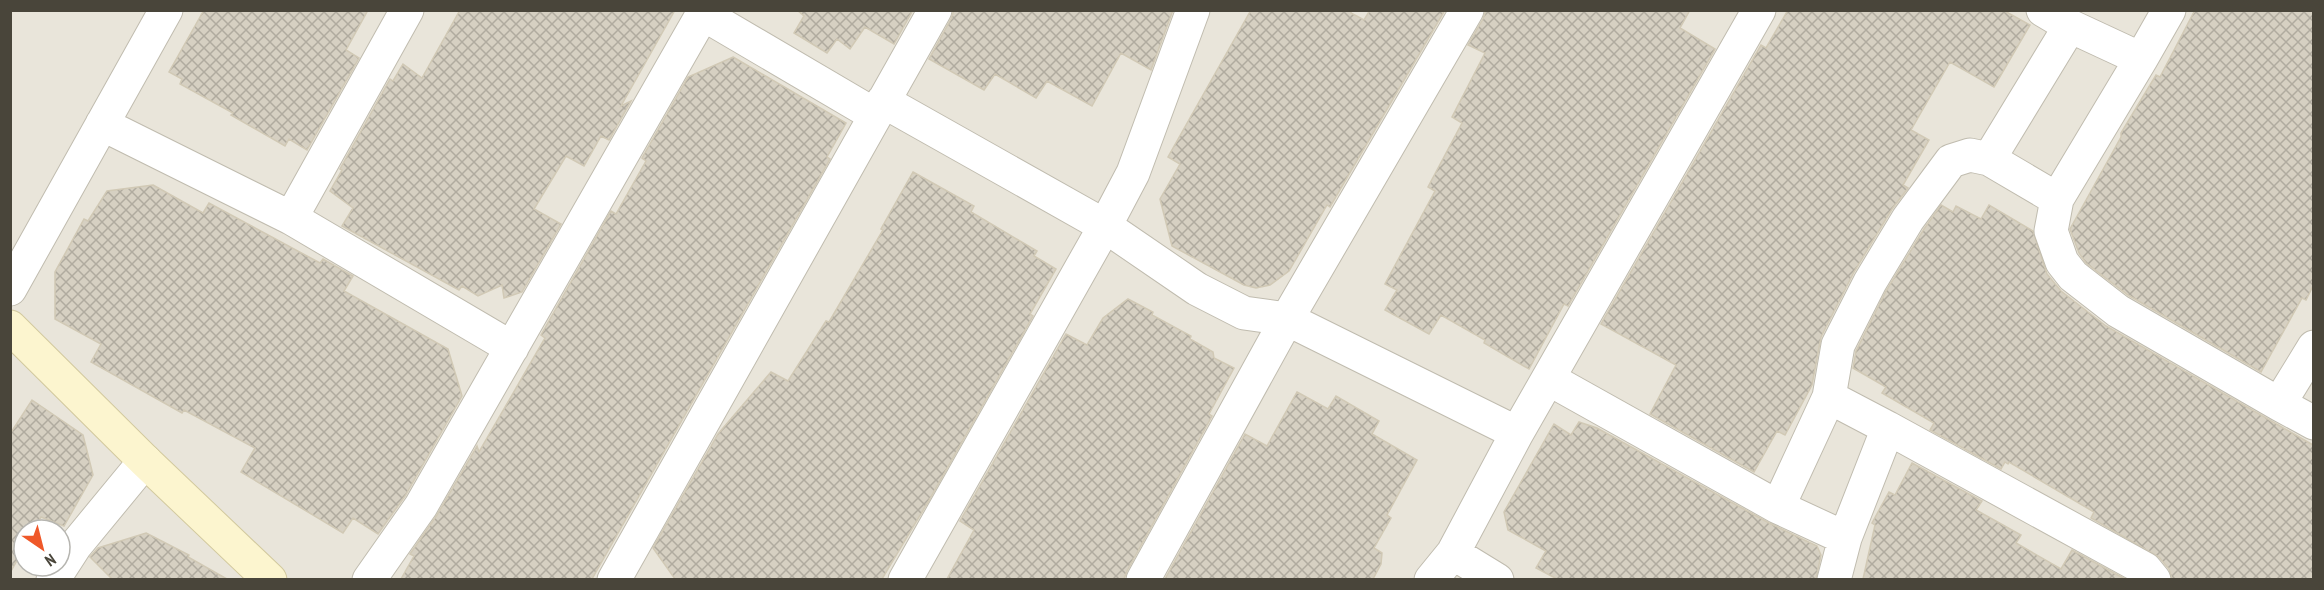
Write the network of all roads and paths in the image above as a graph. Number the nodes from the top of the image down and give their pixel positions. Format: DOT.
graph roads {
  1 [pos="166,10"];
  2 [pos="407,10"];
  3 [pos="935,10"];
  4 [pos="1193,10"];
  5 [pos="1467,10"];
  6 [pos="1759,10"];
  7 [pos="2169,10"];
  8 [pos="704,12"];
  9 [pos="2056,18"];
  10 [pos="2141,59"];
  11 [pos="879,108"];
  12 [pos="102,124"];
  13 [pos="1989,159"];
  14 [pos="2057,199"];
  15 [pos="291,218"];
  16 [pos="1105,226"];
  17 [pos="10,289"];
  18 [pos="1287,319"];
  19 [pos="10,327"];
  20 [pos="2313,347"];
  21 [pos="512,348"];
  22 [pos="1549,379"];
  23 [pos="1829,397"];
  24 [pos="2279,404"];
  25 [pos="2313,423"];
  26 [pos="1888,428"];
  27 [pos="1518,433"];
  28 [pos="145,461"];
  29 [pos="1778,507"];
  30 [pos="1845,538"];
  31 [pos="1453,553"];
  32 [pos="53,579"];
  33 [pos="270,579"];
  34 [pos="369,579"];
  35 [pos="614,579"];
  36 [pos="904,579"];
  37 [pos="1143,579"];
  38 [pos="1431,579"];
  39 [pos="1497,579"];
  40 [pos="1834,579"];
  41 [pos="2154,579"];
  1 -- 12 [label="street"];
  2 -- 15 [label="street"];
  3 -- 11 [label="street"];
  4 -- 16 [label="street"];
  5 -- 18 [label="street"];
  6 -- 22 [label="street"];
  7 -- 10 [label="street"];
  8 -- 11 [label="street"];
  8 -- 21 [label="street"];
  9 -- 10 [label="street"];
  9 -- 13 [label="street"];
  10 -- 14 [label="street"];
  11 -- 16 [label="street"];
  11 -- 35 [label="street"];
  12 -- 15 [label="street"];
  12 -- 17 [label="street"];
  13 -- 14 [label="street"];
  13 -- 23 [label="street"];
  14 -- 24 [label="street"];
  15 -- 21 [label="street"];
  16 -- 18 [label="street"];
  16 -- 36 [label="street"];
  18 -- 27 [label="street"];
  18 -- 37 [label="street"];
  19 -- 28 [label="street"];
  20 -- 24 [label="street"];
  21 -- 34 [label="street"];
  22 -- 27 [label="street"];
  22 -- 29 [label="street"];
  23 -- 26 [label="street"];
  23 -- 29 [label="street"];
  24 -- 25 [label="street"];
  26 -- 30 [label="street"];
  26 -- 41 [label="street"];
  27 -- 31 [label="street"];
  28 -- 32 [label="street"];
  28 -- 33 [label="street"];
  29 -- 30 [label="street"];
  30 -- 40 [label="street"];
  31 -- 38 [label="street"];
  31 -- 39 [label="street"];
}
